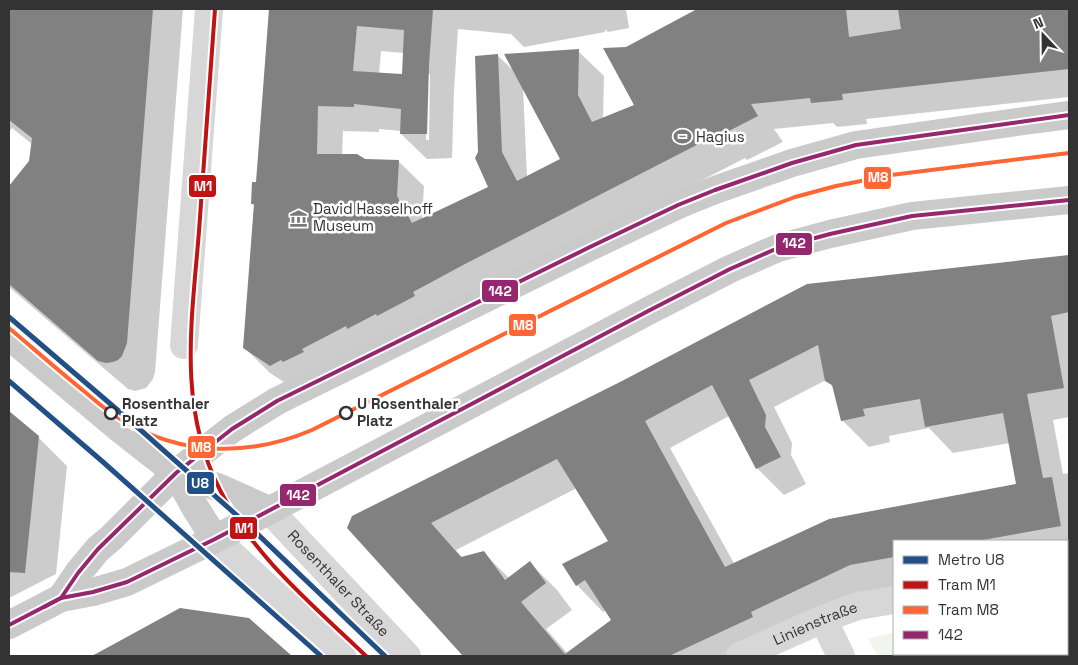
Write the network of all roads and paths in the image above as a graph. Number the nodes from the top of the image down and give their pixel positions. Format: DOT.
graph roads {
  1 [pos="208,9"];
  2 [pos="1069,116"];
  3 [pos="1069,200"];
  4 [pos="9,336"];
  5 [pos="184,345"];
  6 [pos="176,473"];
  7 [pos="269,510"];
  8 [pos="215,539"];
  9 [pos="62,598"];
  10 [pos="893,600"];
  11 [pos="823,619"];
  12 [pos="9,625"];
  13 [pos="342,656"];
  14 [pos="407,656"];
  15 [pos="740,656"];
  16 [pos="841,656"];
  1 -- 5 [label="street"];
  2 -- 6 [label="main road"];
  3 -- 7 [label="main road"];
  4 -- 6 [label="main road"];
  6 -- 7 [label="main road"];
  6 -- 8 [label="main road"];
  6 -- 9 [label="main road"];
  7 -- 8 [label="main road"];
  7 -- 14 [label="street, Rosenthaler Straße"];
  8 -- 9 [label="main road"];
  8 -- 13 [label="street"];
  9 -- 12 [label="main road"];
  10 -- 11 [label="street, Linienstraße"];
  11 -- 15 [label="street, Linienstraße"];
  11 -- 16 [label="street"];
}
